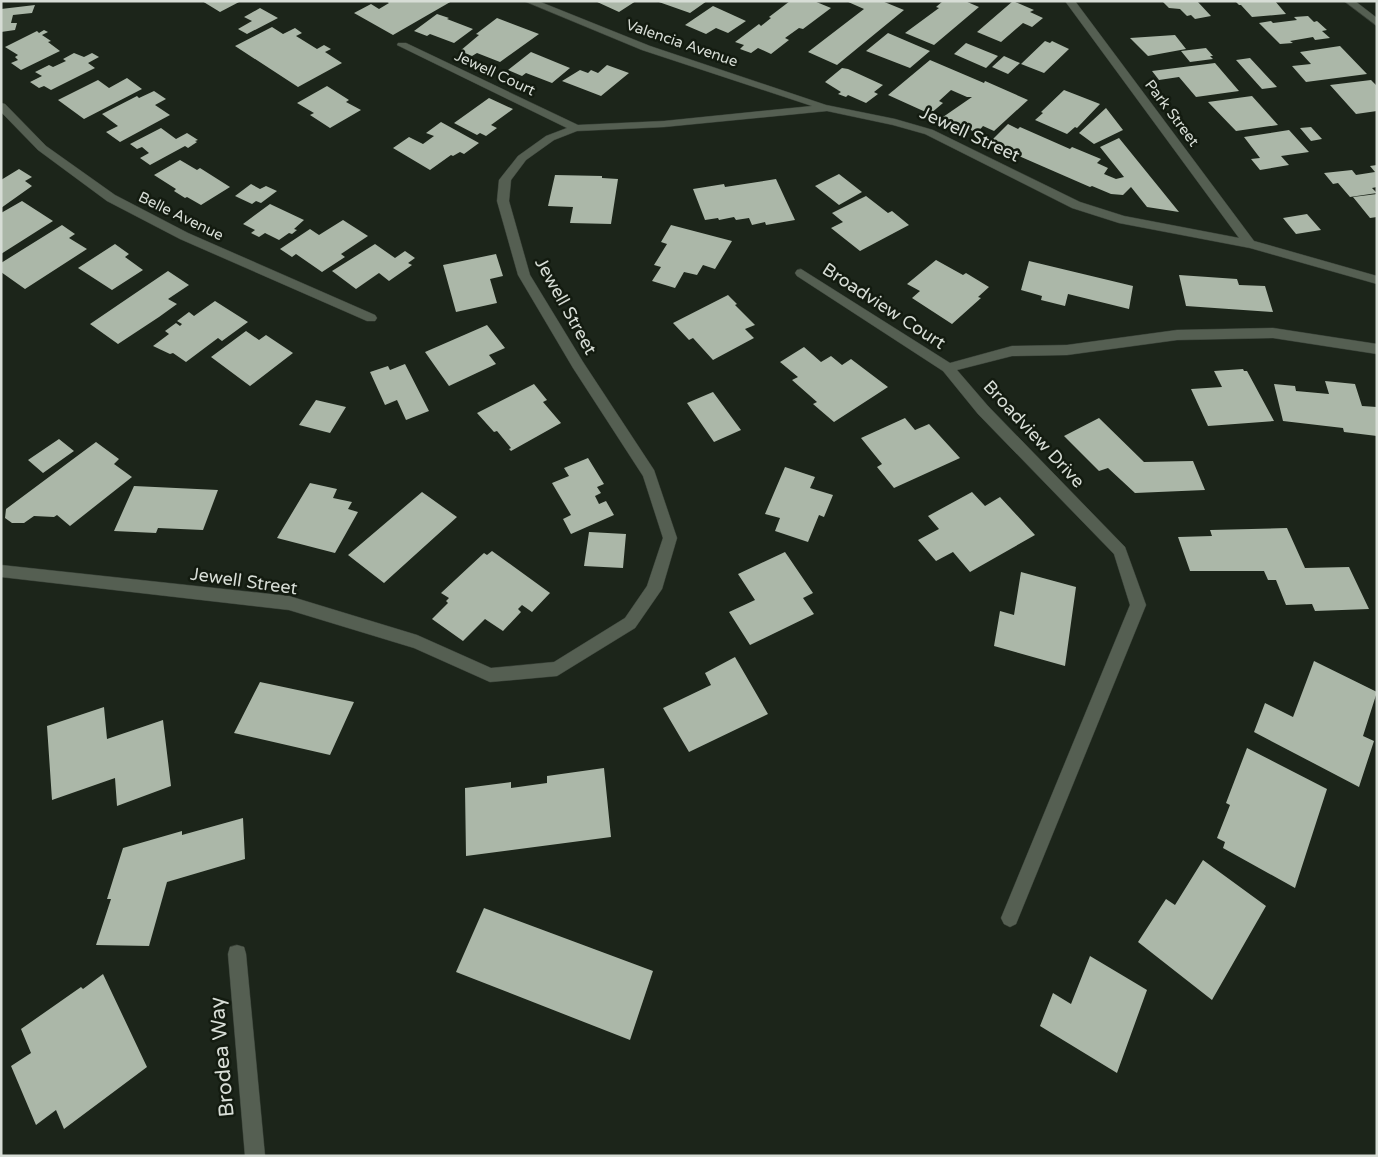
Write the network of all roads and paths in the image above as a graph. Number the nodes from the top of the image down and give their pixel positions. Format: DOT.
graph roads {
  1 [pos="529,1"];
  2 [pos="1070,1"];
  3 [pos="1348,1"];
  4 [pos="1377,24"];
  5 [pos="402,45"];
  6 [pos="1,106"];
  7 [pos="827,108"];
  8 [pos="576,128"];
  9 [pos="1250,244"];
  10 [pos="801,273"];
  11 [pos="1377,280"];
  12 [pos="371,318"];
  13 [pos="1377,349"];
  14 [pos="948,368"];
  15 [pos="1,571"];
  16 [pos="1010,918"];
  17 [pos="237,954"];
  18 [pos="255,1156"];
  1 -- 7 [label="street, Valencia Avenue"];
  2 -- 9 [label="street, Park Street"];
  3 -- 4 [label="street"];
  5 -- 8 [label="street, Jewell Court"];
  6 -- 12 [label="street, Belle Avenue"];
  7 -- 8 [label="street, Jewell Street"];
  7 -- 9 [label="street, Jewell Street"];
  8 -- 15 [label="street, Jewell Street"];
  9 -- 11 [label="street, Jewell Street"];
  10 -- 14 [label="street, Broadview Court"];
  13 -- 14 [label="street, Broadview Drive"];
  14 -- 16 [label="street, Broadview Drive"];
  17 -- 18 [label="street, Brodea Way"];
}
